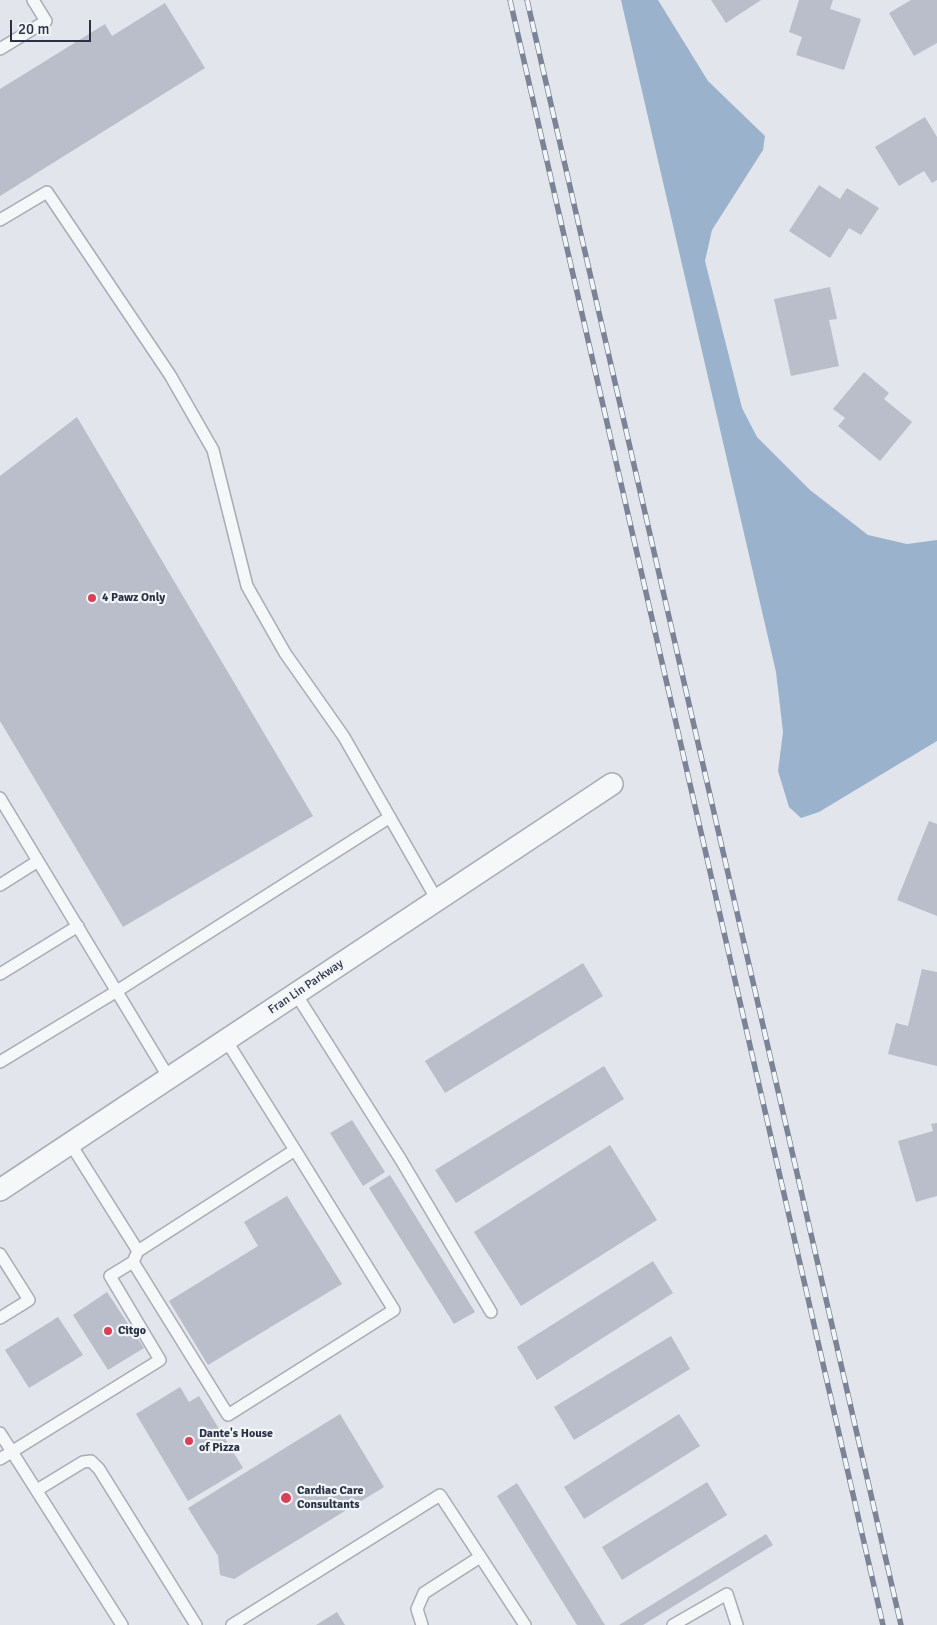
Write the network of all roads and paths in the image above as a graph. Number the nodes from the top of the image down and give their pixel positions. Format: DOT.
graph roads {
  1 [pos="33,0"];
  2 [pos="0,49"];
  3 [pos="0,220"];
  4 [pos="612,784"];
  5 [pos="0,799"];
  6 [pos="390,817"];
  7 [pos="38,861"];
  8 [pos="0,885"];
  9 [pos="437,900"];
  10 [pos="78,926"];
  11 [pos="0,974"];
  12 [pos="117,991"];
  13 [pos="296,994"];
  14 [pos="226,1040"];
  15 [pos="0,1062"];
  16 [pos="169,1078"];
  17 [pos="70,1143"];
  18 [pos="295,1150"];
  19 [pos="0,1190"];
  20 [pos="138,1251"];
  21 [pos="0,1254"];
  22 [pos="133,1262"];
  23 [pos="491,1312"];
  24 [pos="0,1318"];
  25 [pos="0,1433"];
  26 [pos="12,1451"];
  27 [pos="0,1459"];
  28 [pos="37,1490"];
  29 [pos="480,1557"];
  30 [pos="122,1625"];
  31 [pos="196,1625"];
  32 [pos="232,1625"];
  33 [pos="422,1625"];
  34 [pos="524,1625"];
  35 [pos="673,1625"];
  36 [pos="737,1625"];
  1 -- 2 [label="lane"];
  3 -- 6 [label="lane"];
  4 -- 9 [label="street, Fran Lin Parkway"];
  5 -- 7 [label="lane"];
  6 -- 9 [label="lane"];
  6 -- 12 [label="lane"];
  7 -- 8 [label="lane"];
  7 -- 10 [label="lane"];
  9 -- 13 [label="street, Fran Lin Parkway"];
  10 -- 11 [label="lane"];
  10 -- 12 [label="lane"];
  12 -- 15 [label="lane"];
  12 -- 16 [label="lane"];
  13 -- 14 [label="street, Fran Lin Parkway"];
  13 -- 23 [label="lane"];
  14 -- 16 [label="street, Fran Lin Parkway"];
  14 -- 18 [label="lane"];
  16 -- 17 [label="street, Fran Lin Parkway"];
  17 -- 19 [label="street, Fran Lin Parkway"];
  17 -- 20 [label="lane"];
  18 -- 20 [label="lane"];
  18 -- 22 [label="lane"];
  20 -- 22 [label="lane"];
  21 -- 24 [label="lane"];
  22 -- 26 [label="lane"];
  25 -- 26 [label="lane"];
  26 -- 27 [label="lane"];
  26 -- 28 [label="lane"];
  28 -- 30 [label="lane"];
  28 -- 31 [label="lane"];
  29 -- 32 [label="lane"];
  29 -- 33 [label="lane"];
  29 -- 34 [label="lane"];
  35 -- 36 [label="lane"];
}
